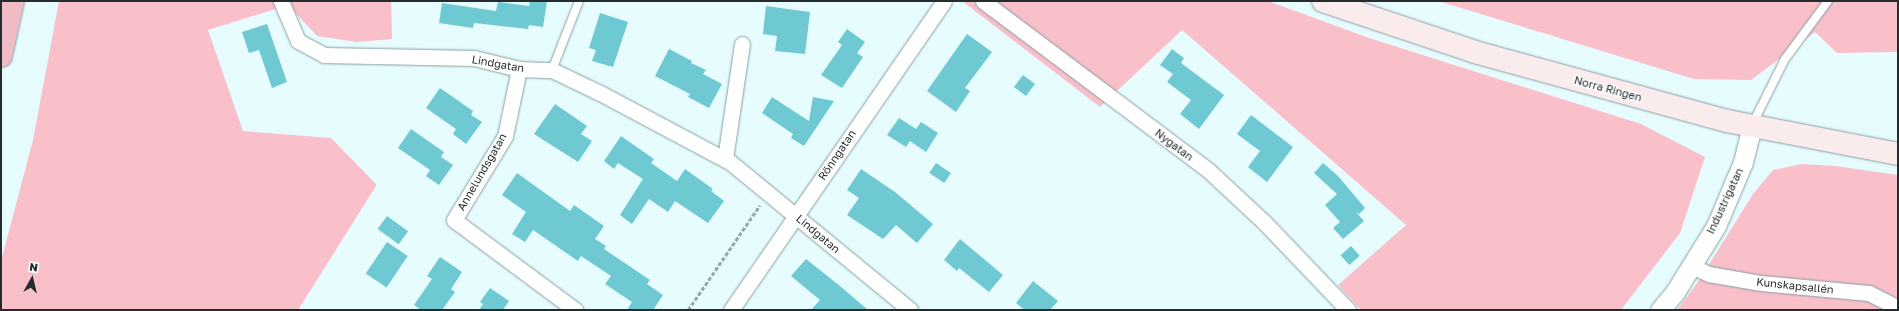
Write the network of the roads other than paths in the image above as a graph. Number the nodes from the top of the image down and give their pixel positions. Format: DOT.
graph roads {
  1 [pos="13,1"];
  2 [pos="281,1"];
  3 [pos="579,1"];
  4 [pos="944,1"];
  5 [pos="983,1"];
  6 [pos="1323,1"];
  7 [pos="1828,1"];
  8 [pos="742,44"];
  9 [pos="1,56"];
  10 [pos="519,69"];
  11 [pos="552,70"];
  12 [pos="1752,125"];
  13 [pos="1898,154"];
  14 [pos="724,159"];
  15 [pos="796,216"];
  16 [pos="1691,266"];
  17 [pos="1898,308"];
  18 [pos="575,310"];
  19 [pos="731,310"];
  20 [pos="910,310"];
  21 [pos="1348,310"];
  22 [pos="1660,310"];
  1 -- 9 [label="highway"];
  2 -- 10 [label="street, Lindgatan"];
  3 -- 11 [label="lane"];
  4 -- 15 [label="street, Rönngatan"];
  5 -- 21 [label="street, Nygatan"];
  6 -- 12 [label="main road, Norra Ringen"];
  7 -- 12 [label="lane"];
  8 -- 14 [label="street"];
  10 -- 11 [label="street, Lindgatan"];
  10 -- 18 [label="street, Annelundsgatan"];
  11 -- 14 [label="street, Lindgatan"];
  12 -- 13 [label="main road, Norra Ringen"];
  12 -- 16 [label="street, Industrigatan"];
  14 -- 15 [label="street, Lindgatan"];
  15 -- 19 [label="street, Rönngatan"];
  15 -- 20 [label="street, Lindgatan"];
  16 -- 17 [label="street, Kunskapsallén"];
  16 -- 22 [label="street, Industrigatan"];
}
